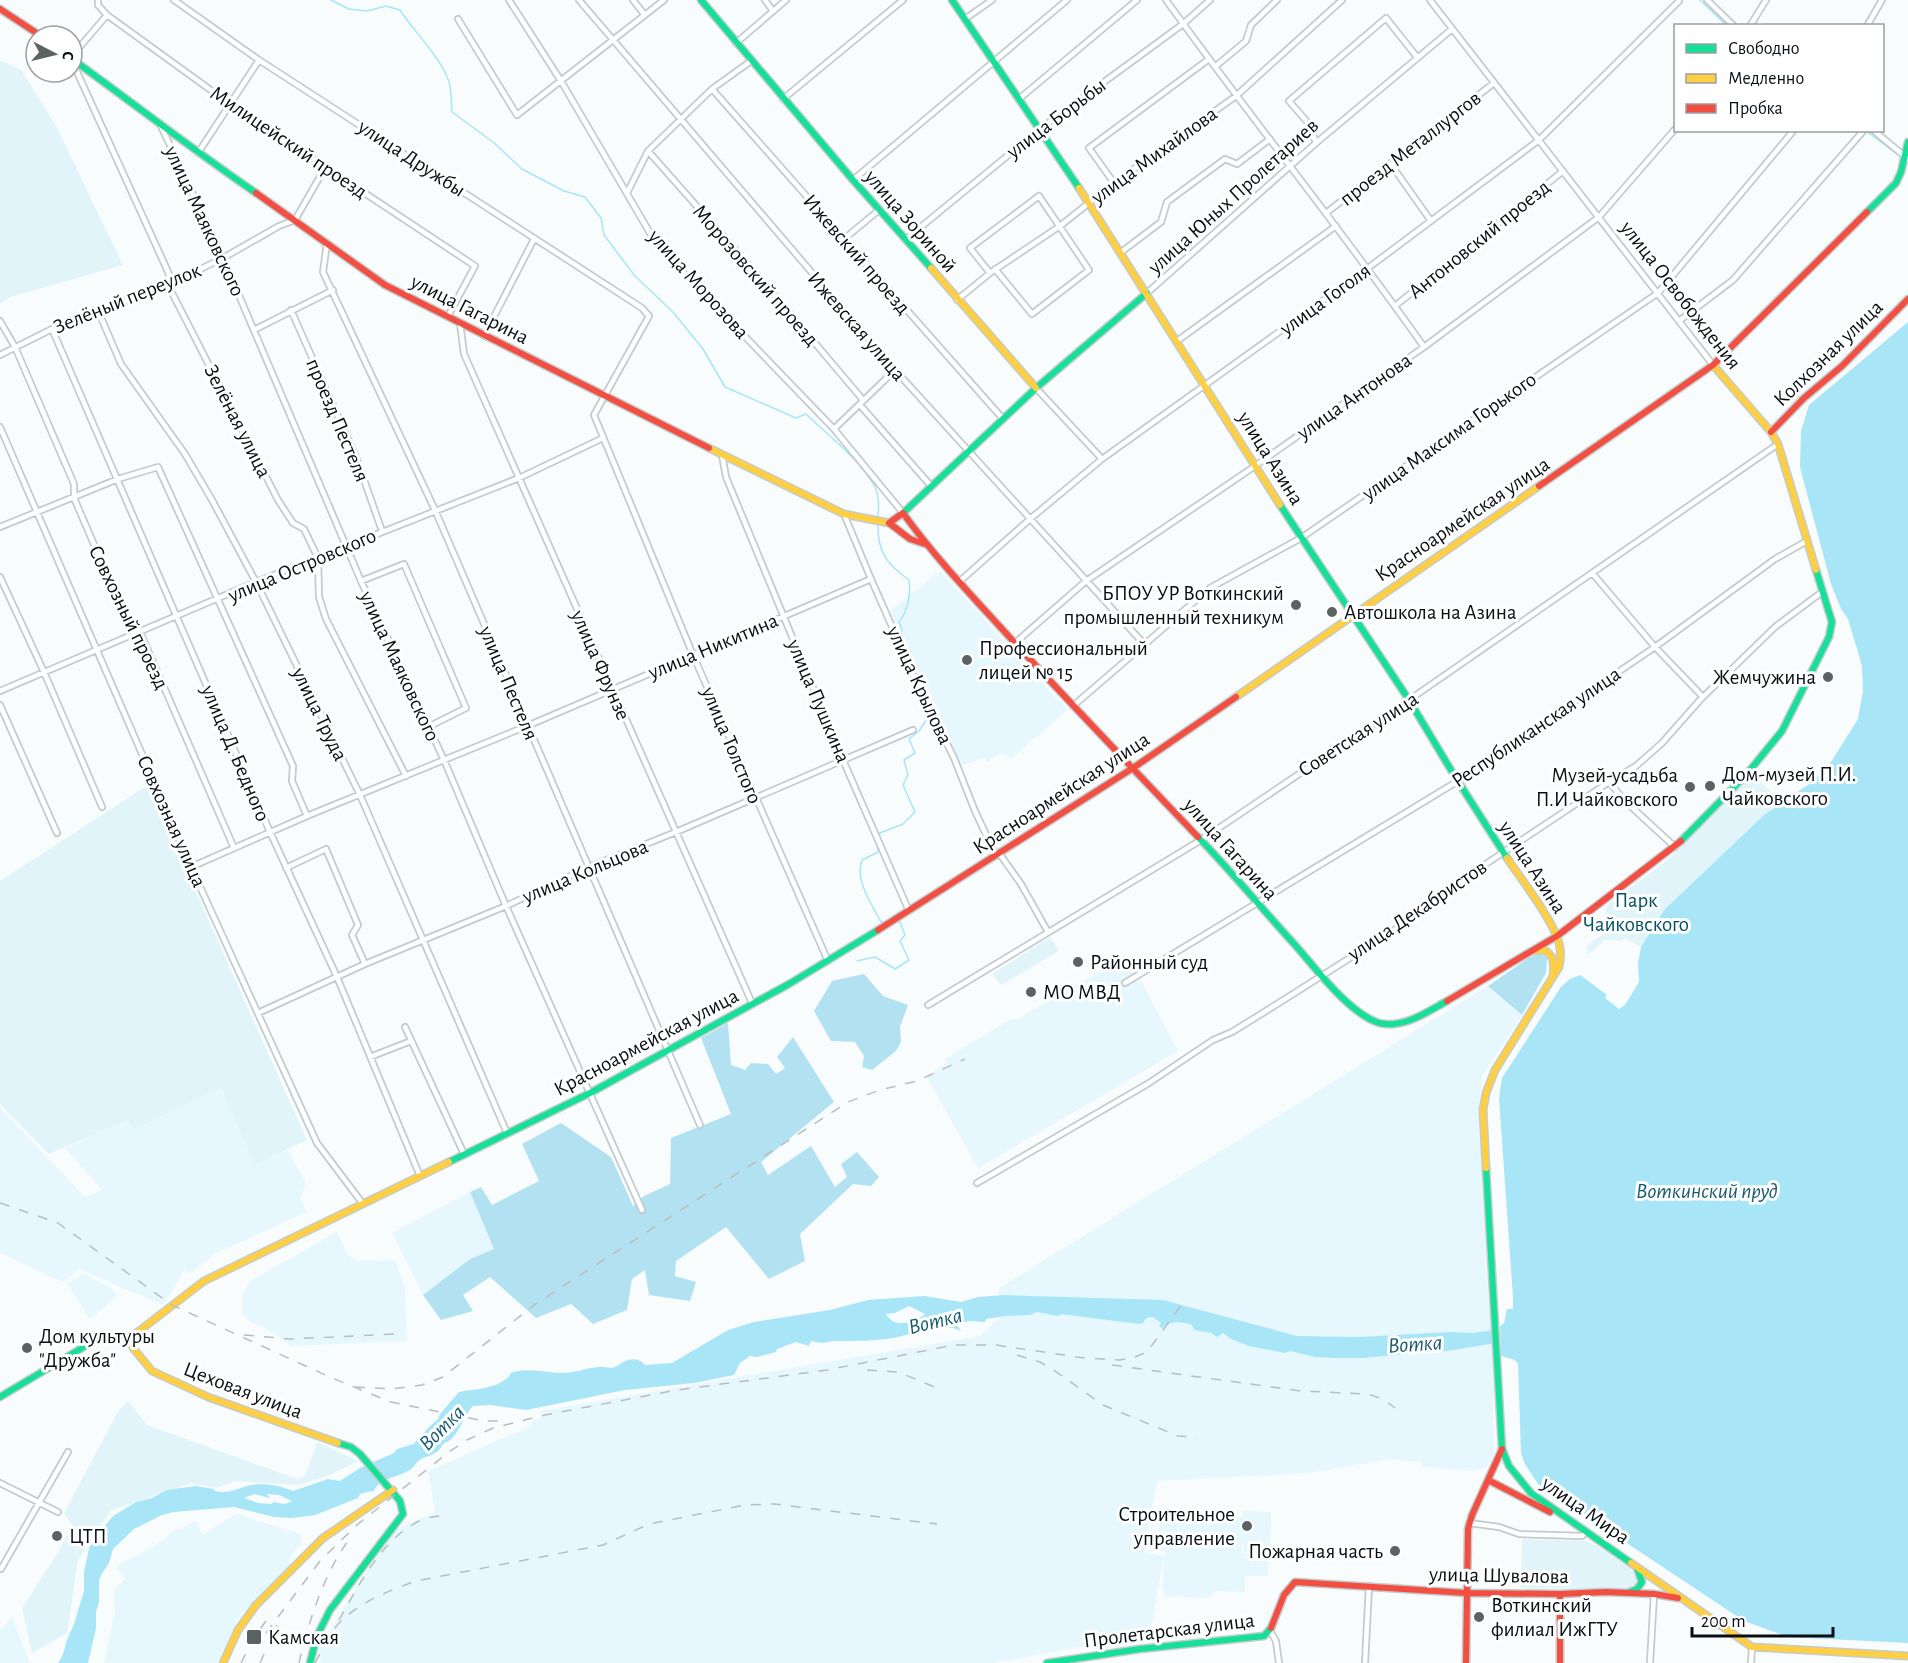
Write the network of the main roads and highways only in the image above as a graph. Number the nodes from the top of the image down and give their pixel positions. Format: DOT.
graph roads {
  1 [pos="701,0"];
  2 [pos="952,0"];
  3 [pos="0,9"];
  4 [pos="24,25"];
  5 [pos="84,68"];
  6 [pos="1908,142"];
  7 [pos="1906,158"];
  8 [pos="1148,293"];
  9 [pos="1908,299"];
  10 [pos="1713,365"];
  11 [pos="1036,388"];
  12 [pos="1771,432"];
  13 [pos="903,513"];
  14 [pos="890,523"];
  15 [pos="925,544"];
  16 [pos="1351,614"];
  17 [pos="1133,768"];
  18 [pos="1675,847"];
  19 [pos="1557,936"];
  20 [pos="1530,952"];
  21 [pos="1552,979"];
  22 [pos="130,1338"];
  23 [pos="0,1397"];
  24 [pos="1502,1449"];
  25 [pos="1488,1480"];
  26 [pos="391,1489"];
  27 [pos="1569,1521"];
  28 [pos="1635,1565"];
  29 [pos="1369,1586"];
  30 [pos="1466,1593"];
  31 [pos="1628,1593"];
  32 [pos="1560,1594"];
  33 [pos="1688,1600"];
  34 [pos="1908,1656"];
  35 [pos="223,1663"];
  36 [pos="310,1663"];
  37 [pos="1047,1663"];
  38 [pos="1466,1663"];
  39 [pos="1560,1663"];
  1 -- 11 [label="main road, улица Зориной"];
  2 -- 8 [label="main road, улица Азина"];
  3 -- 4 [label="main road"];
  5 -- 14 [label="main road, улица Гагарина"];
  6 -- 7 [label="main road, Красноармейская улица"];
  7 -- 10 [label="main road, Красноармейская улица"];
  8 -- 11 [label="main road, улица Юных Пролетариев"];
  8 -- 16 [label="main road, улица Азина"];
  9 -- 12 [label="main road, Колхозная улица"];
  10 -- 12 [label="main road, улица Освобождения"];
  10 -- 16 [label="main road, Красноармейская улица"];
  11 -- 13 [label="main road, улица Юных Пролетариев"];
  12 -- 18 [label="main road, улица Освобождения"];
  13 -- 14 [label="main road, улица Юных Пролетариев"];
  13 -- 15 [label="main road"];
  14 -- 15 [label="main road"];
  15 -- 17 [label="main road, улица Гагарина"];
  16 -- 17 [label="main road, Красноармейская улица"];
  16 -- 19 [label="main road, улица Азина"];
  17 -- 20 [label="main road, улица Гагарина"];
  17 -- 22 [label="main road, Красноармейская улица"];
  18 -- 19 [label="main road, улица Гагарина"];
  19 -- 20 [label="main road, улица Гагарина"];
  19 -- 21 [label="main road"];
  20 -- 21 [label="main road"];
  21 -- 24 [label="main road"];
  22 -- 23 [label="main road"];
  22 -- 26 [label="main road, Цеховая улица"];
  24 -- 25 [label="main road"];
  24 -- 27 [label="main road, улица Мира"];
  25 -- 27 [label="main road"];
  25 -- 30 [label="main road"];
  26 -- 35 [label="main road"];
  26 -- 36 [label="main road"];
  27 -- 28 [label="main road, улица Мира"];
  28 -- 31 [label="main road, улица Мира"];
  28 -- 33 [label="main road, улица Мира"];
  29 -- 30 [label="main road, улица Шувалова"];
  29 -- 37 [label="main road, Пролетарская улица"];
  30 -- 32 [label="main road, улица Шувалова"];
  30 -- 38 [label="main road"];
  31 -- 32 [label="main road, улица Шувалова"];
  31 -- 33 [label="main road, улица Мира"];
  32 -- 39 [label="main road"];
  33 -- 34 [label="main road, улица Мира"];
}
